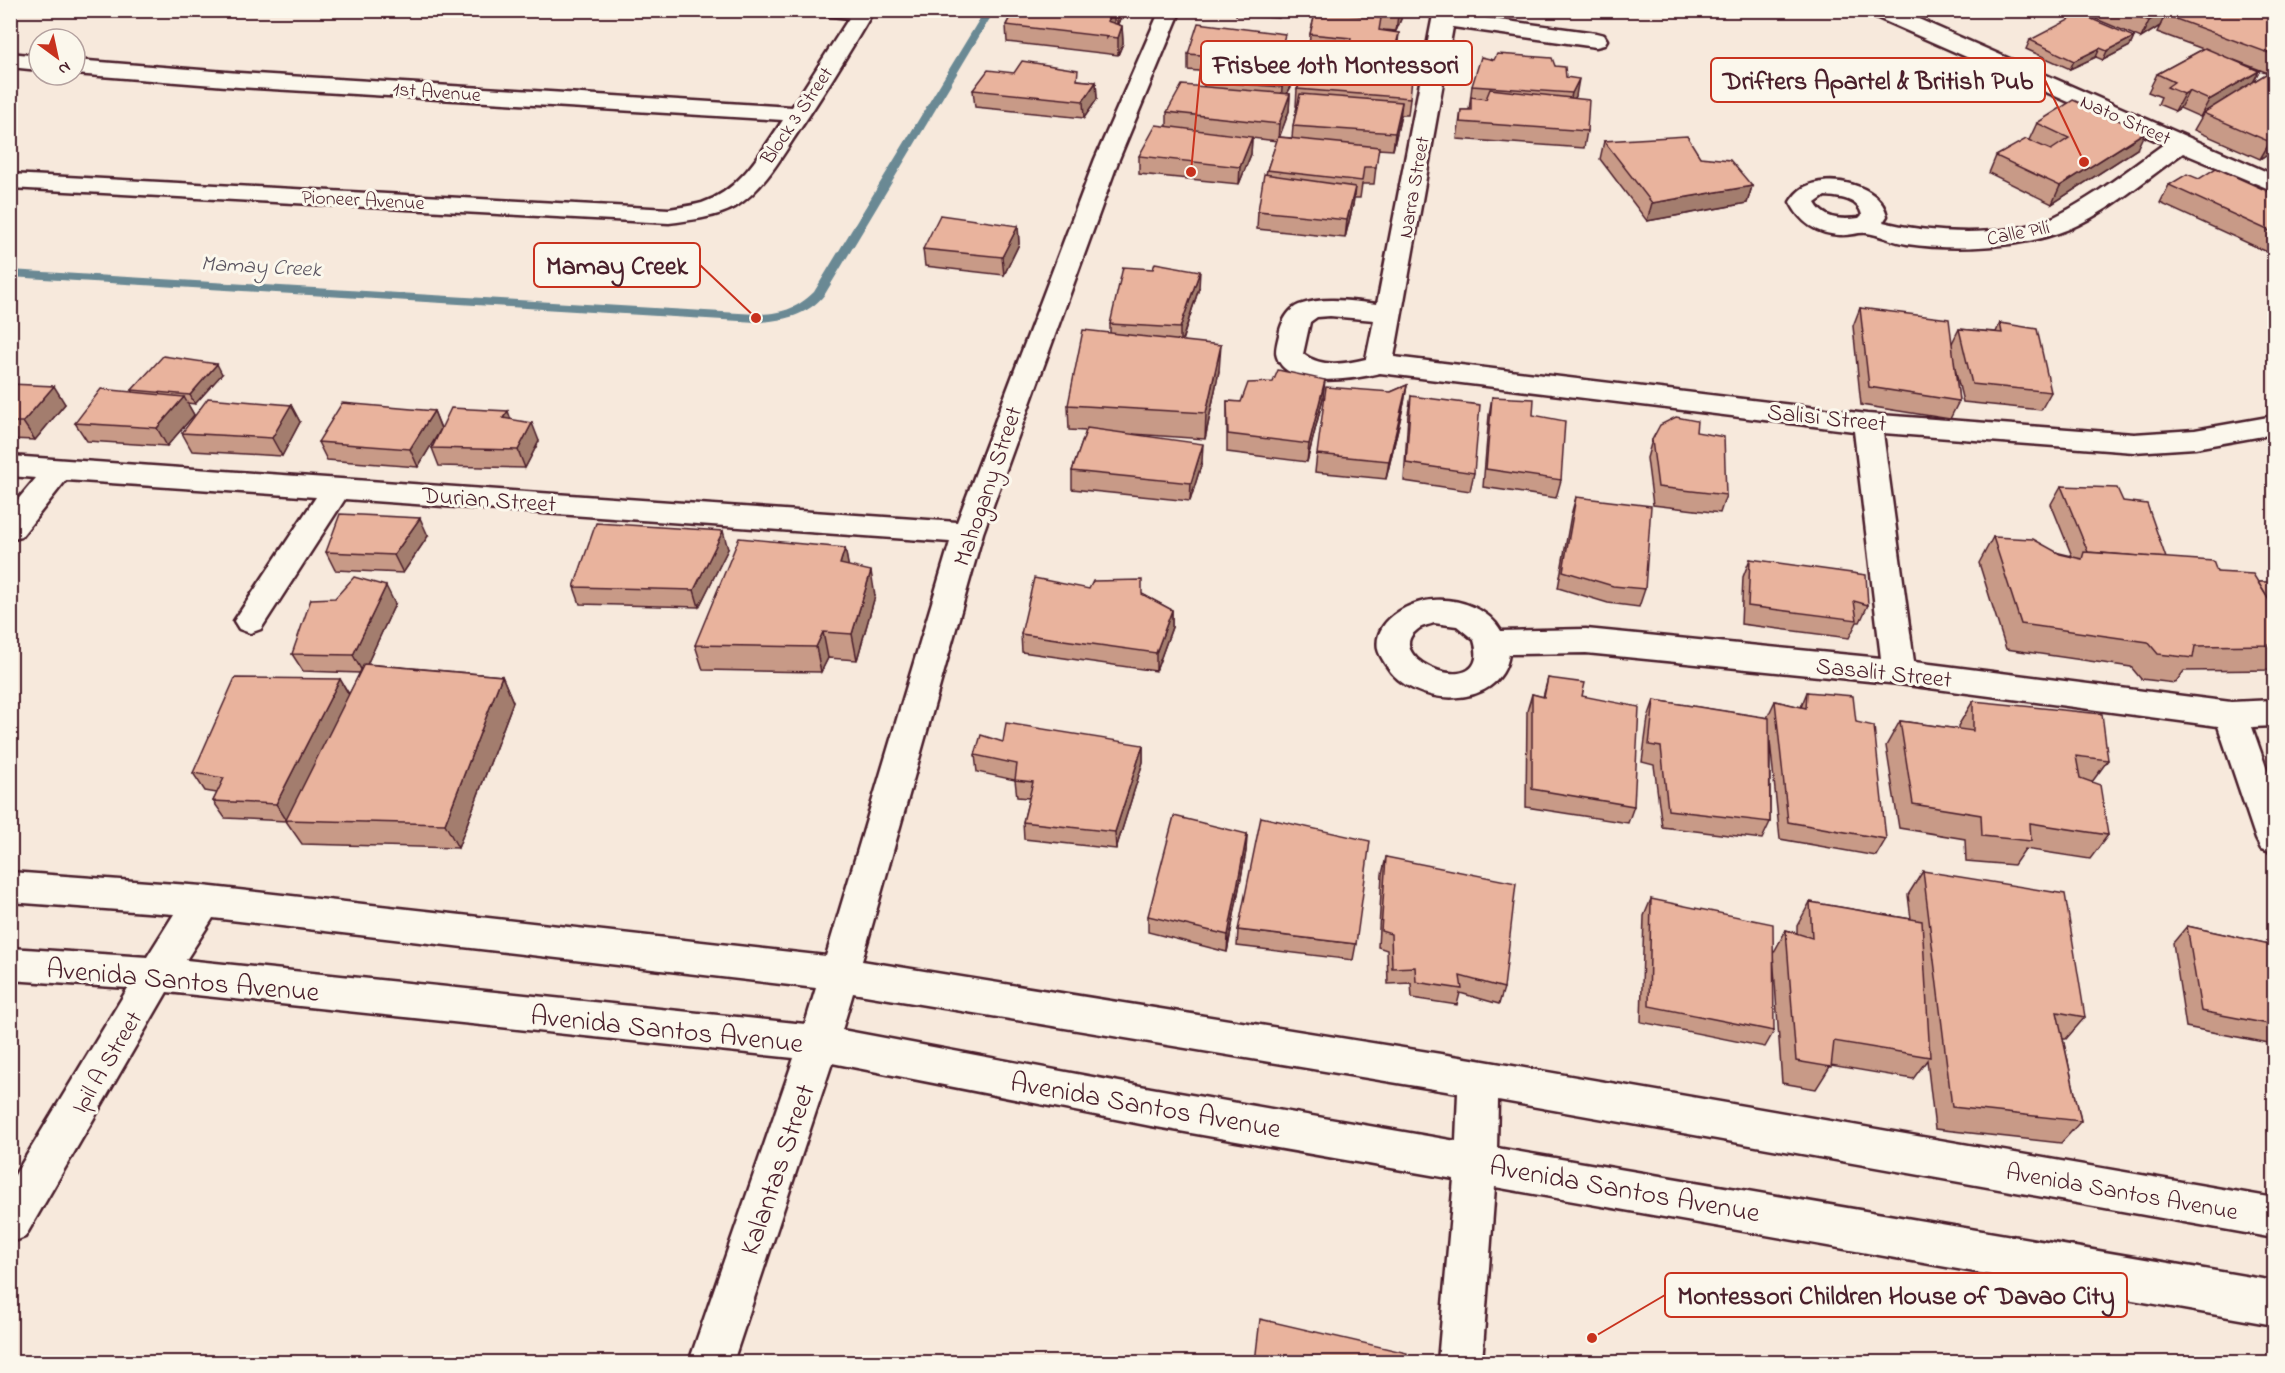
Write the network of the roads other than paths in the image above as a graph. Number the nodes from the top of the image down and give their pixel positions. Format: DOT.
graph roads {
  1 [pos="830,10"];
  2 [pos="1172,10"];
  3 [pos="1879,10"];
  4 [pos="864,11"];
  5 [pos="1444,15"];
  6 [pos="1596,40"];
  7 [pos="10,60"];
  8 [pos="27,62"];
  9 [pos="87,68"];
  10 [pos="799,114"];
  11 [pos="2182,143"];
  12 [pos="10,181"];
  13 [pos="2274,184"];
  14 [pos="715,208"];
  15 [pos="1867,225"];
  16 [pos="1389,315"];
  17 [pos="1379,364"];
  18 [pos="1866,423"];
  19 [pos="2274,425"];
  20 [pos="10,466"];
  21 [pos="59,469"];
  22 [pos="337,489"];
  23 [pos="10,530"];
  24 [pos="968,533"];
  25 [pos="250,621"];
  26 [pos="1493,643"];
  27 [pos="1899,672"];
  28 [pos="2274,713"];
  29 [pos="2231,715"];
  30 [pos="2274,839"];
  31 [pos="10,887"];
  32 [pos="203,901"];
  33 [pos="10,964"];
  34 [pos="157,974"];
  35 [pos="839,974"];
  36 [pos="819,1043"];
  37 [pos="1478,1078"];
  38 [pos="1476,1162"];
  39 [pos="2274,1218"];
  40 [pos="10,1224"];
  41 [pos="2274,1303"];
  42 [pos="711,1362"];
  43 [pos="1461,1362"];
  1 -- 4 [label="street"];
  2 -- 24 [label="street, Mahogany Street"];
  3 -- 11 [label="street, Nato Street"];
  4 -- 10 [label="street, Block 3 Street"];
  5 -- 6 [label="street"];
  5 -- 16 [label="street, Narra Street"];
  7 -- 8 [label="street"];
  9 -- 10 [label="street, 1st Avenue"];
  10 -- 14 [label="street, Block 3 Street"];
  11 -- 13 [label="street, Nato Street"];
  11 -- 15 [label="street, Calle Pili"];
  12 -- 14 [label="street, Pioneer Avenue"];
  16 -- 17 [label="street, Narra Street"];
  16 -- 17 [label="street, Salisi Street"];
  17 -- 18 [label="street, Salisi Street"];
  18 -- 19 [label="street, Salisi Street"];
  18 -- 27 [label="street"];
  20 -- 21 [label="street, Durian Street"];
  21 -- 22 [label="street, Durian Street"];
  21 -- 23 [label="street"];
  22 -- 24 [label="street, Durian Street"];
  22 -- 25 [label="street"];
  24 -- 35 [label="street, Mahogany Street"];
  26 -- 27 [label="street, Sasalit Street"];
  27 -- 29 [label="street, Sasalit Street"];
  28 -- 29 [label="street, Sasalit Street"];
  29 -- 30 [label="street"];
  31 -- 32 [label="street, Avenida Santos Avenue"];
  32 -- 34 [label="street, Ipil A Street"];
  32 -- 35 [label="street, Avenida Santos Avenue"];
  33 -- 34 [label="street, Avenida Santos Avenue"];
  34 -- 36 [label="street, Avenida Santos Avenue"];
  34 -- 40 [label="street, Ipil A Street"];
  35 -- 36 [label="street, Kalantas Street"];
  35 -- 37 [label="street, Avenida Santos Avenue"];
  36 -- 38 [label="street, Avenida Santos Avenue"];
  36 -- 42 [label="street, Kalantas Street"];
  37 -- 38 [label="street"];
  37 -- 39 [label="street, Avenida Santos Avenue"];
  38 -- 41 [label="street, Avenida Santos Avenue"];
  38 -- 43 [label="street"];
}
